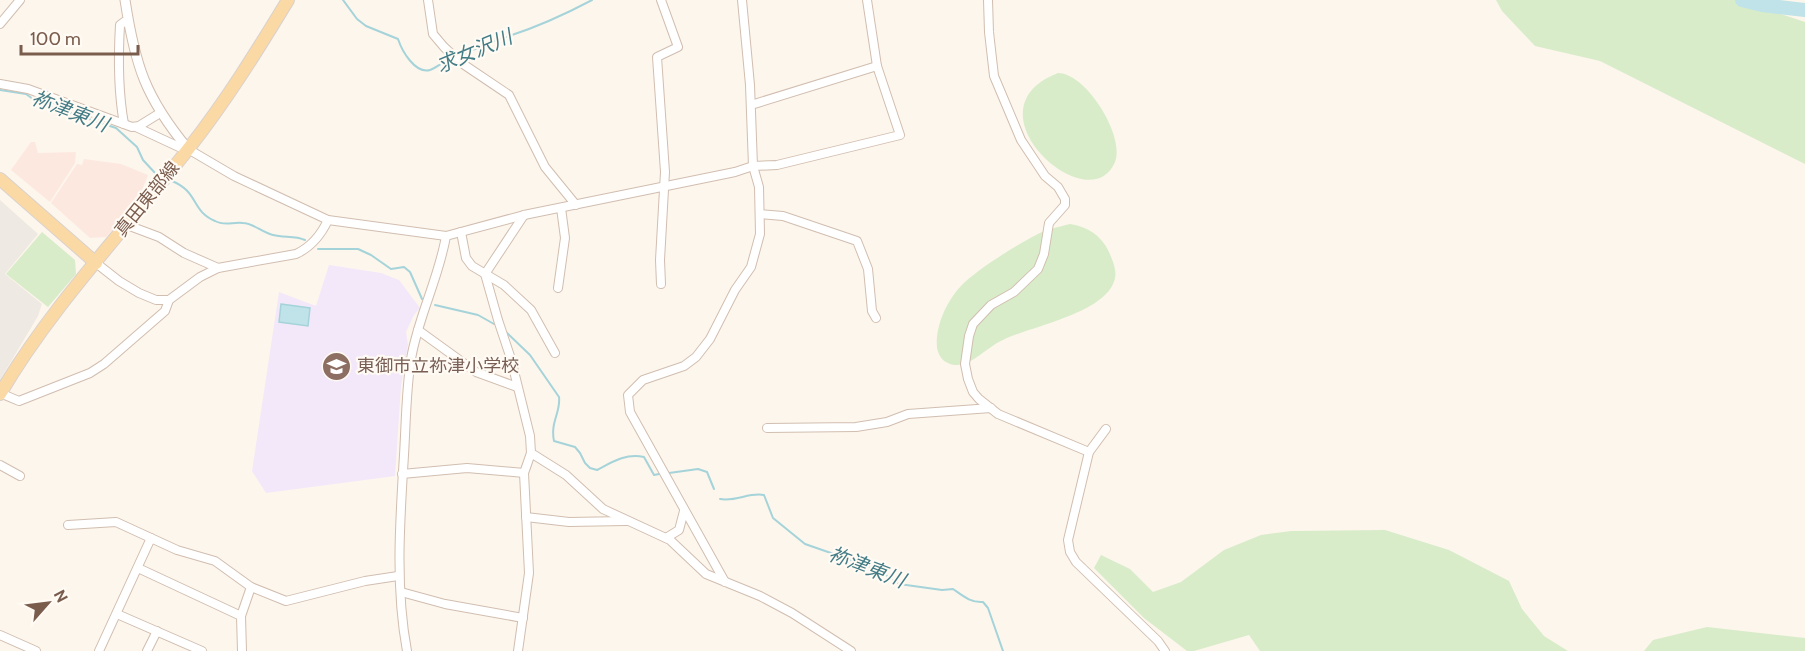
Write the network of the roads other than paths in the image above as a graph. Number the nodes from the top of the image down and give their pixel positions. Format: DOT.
graph roads {
  1 [pos="20,0"];
  2 [pos="125,0"];
  3 [pos="288,0"];
  4 [pos="428,0"];
  5 [pos="661,0"];
  6 [pos="742,0"];
  7 [pos="867,0"];
  8 [pos="988,0"];
  9 [pos="128,21"];
  10 [pos="0,24"];
  11 [pos="878,66"];
  12 [pos="0,84"];
  13 [pos="751,105"];
  14 [pos="160,113"];
  15 [pos="124,124"];
  16 [pos="136,128"];
  17 [pos="184,148"];
  18 [pos="753,166"];
  19 [pos="0,179"];
  20 [pos="664,186"];
  21 [pos="576,205"];
  22 [pos="561,208"];
  23 [pos="760,214"];
  24 [pos="524,215"];
  25 [pos="328,220"];
  26 [pos="127,225"];
  27 [pos="461,232"];
  28 [pos="446,236"];
  29 [pos="96,262"];
  30 [pos="218,267"];
  31 [pos="485,274"];
  32 [pos="661,284"];
  33 [pos="558,288"];
  34 [pos="169,300"];
  35 [pos="876,318"];
  36 [pos="418,330"];
  37 [pos="555,353"];
  38 [pos="517,387"];
  39 [pos="0,394"];
  40 [pos="991,408"];
  41 [pos="767,429"];
  42 [pos="1106,429"];
  43 [pos="1089,452"];
  44 [pos="531,453"];
  45 [pos="0,465"];
  46 [pos="524,473"];
  47 [pos="402,474"];
  48 [pos="20,476"];
  49 [pos="684,512"];
  50 [pos="526,517"];
  51 [pos="626,521"];
  52 [pos="68,525"];
  53 [pos="151,538"];
  54 [pos="666,538"];
  55 [pos="138,568"];
  56 [pos="398,576"];
  57 [pos="725,582"];
  58 [pos="250,587"];
  59 [pos="401,592"];
  60 [pos="117,614"];
  61 [pos="241,616"];
  62 [pos="522,618"];
  63 [pos="157,631"];
  64 [pos="0,635"];
  65 [pos="36,651"];
  66 [pos="99,651"];
  67 [pos="147,651"];
  68 [pos="202,651"];
  69 [pos="242,651"];
  70 [pos="406,651"];
  71 [pos="518,651"];
  72 [pos="851,651"];
  73 [pos="1165,651"];
  1 -- 10 [label="street"];
  2 -- 9 [label="street"];
  3 -- 17 [label="main road, 真田東部線"];
  4 -- 21 [label="street"];
  5 -- 20 [label="street"];
  6 -- 13 [label="street"];
  7 -- 11 [label="street"];
  8 -- 40 [label="street"];
  9 -- 14 [label="street"];
  9 -- 15 [label="street"];
  11 -- 13 [label="street"];
  11 -- 18 [label="street"];
  12 -- 15 [label="street"];
  13 -- 18 [label="street"];
  14 -- 16 [label="street"];
  14 -- 17 [label="street"];
  15 -- 16 [label="street"];
  16 -- 17 [label="street"];
  17 -- 25 [label="street"];
  17 -- 26 [label="main road, 真田東部線"];
  18 -- 20 [label="street"];
  18 -- 23 [label="street"];
  19 -- 29 [label="main road"];
  20 -- 21 [label="street"];
  20 -- 32 [label="street"];
  21 -- 22 [label="street"];
  22 -- 24 [label="street"];
  22 -- 33 [label="street"];
  23 -- 35 [label="street"];
  23 -- 49 [label="street"];
  24 -- 27 [label="street"];
  24 -- 31 [label="street"];
  25 -- 28 [label="street"];
  25 -- 30 [label="street"];
  26 -- 29 [label="main road, 真田東部線"];
  26 -- 30 [label="street"];
  27 -- 28 [label="street"];
  27 -- 31 [label="street"];
  28 -- 36 [label="street"];
  29 -- 34 [label="street"];
  29 -- 39 [label="main road, 真田東部線"];
  30 -- 34 [label="street"];
  31 -- 37 [label="street"];
  31 -- 38 [label="street"];
  34 -- 39 [label="street"];
  36 -- 38 [label="street"];
  36 -- 47 [label="street"];
  38 -- 44 [label="street"];
  40 -- 41 [label="street"];
  40 -- 43 [label="street"];
  42 -- 43 [label="street"];
  43 -- 73 [label="street"];
  44 -- 46 [label="street"];
  44 -- 51 [label="street"];
  45 -- 48 [label="street"];
  46 -- 47 [label="street"];
  46 -- 50 [label="street"];
  47 -- 56 [label="street"];
  49 -- 54 [label="street"];
  49 -- 57 [label="street"];
  50 -- 51 [label="street"];
  50 -- 62 [label="street"];
  51 -- 54 [label="street"];
  52 -- 53 [label="street"];
  53 -- 55 [label="street"];
  53 -- 58 [label="street"];
  54 -- 57 [label="street"];
  55 -- 60 [label="street"];
  55 -- 61 [label="street"];
  56 -- 58 [label="street"];
  56 -- 59 [label="street"];
  57 -- 72 [label="street"];
  58 -- 61 [label="street"];
  59 -- 62 [label="street"];
  59 -- 70 [label="street"];
  60 -- 63 [label="street"];
  60 -- 66 [label="street"];
  61 -- 69 [label="street"];
  62 -- 71 [label="street"];
  63 -- 67 [label="street"];
  63 -- 68 [label="street"];
  64 -- 65 [label="street"];
}
